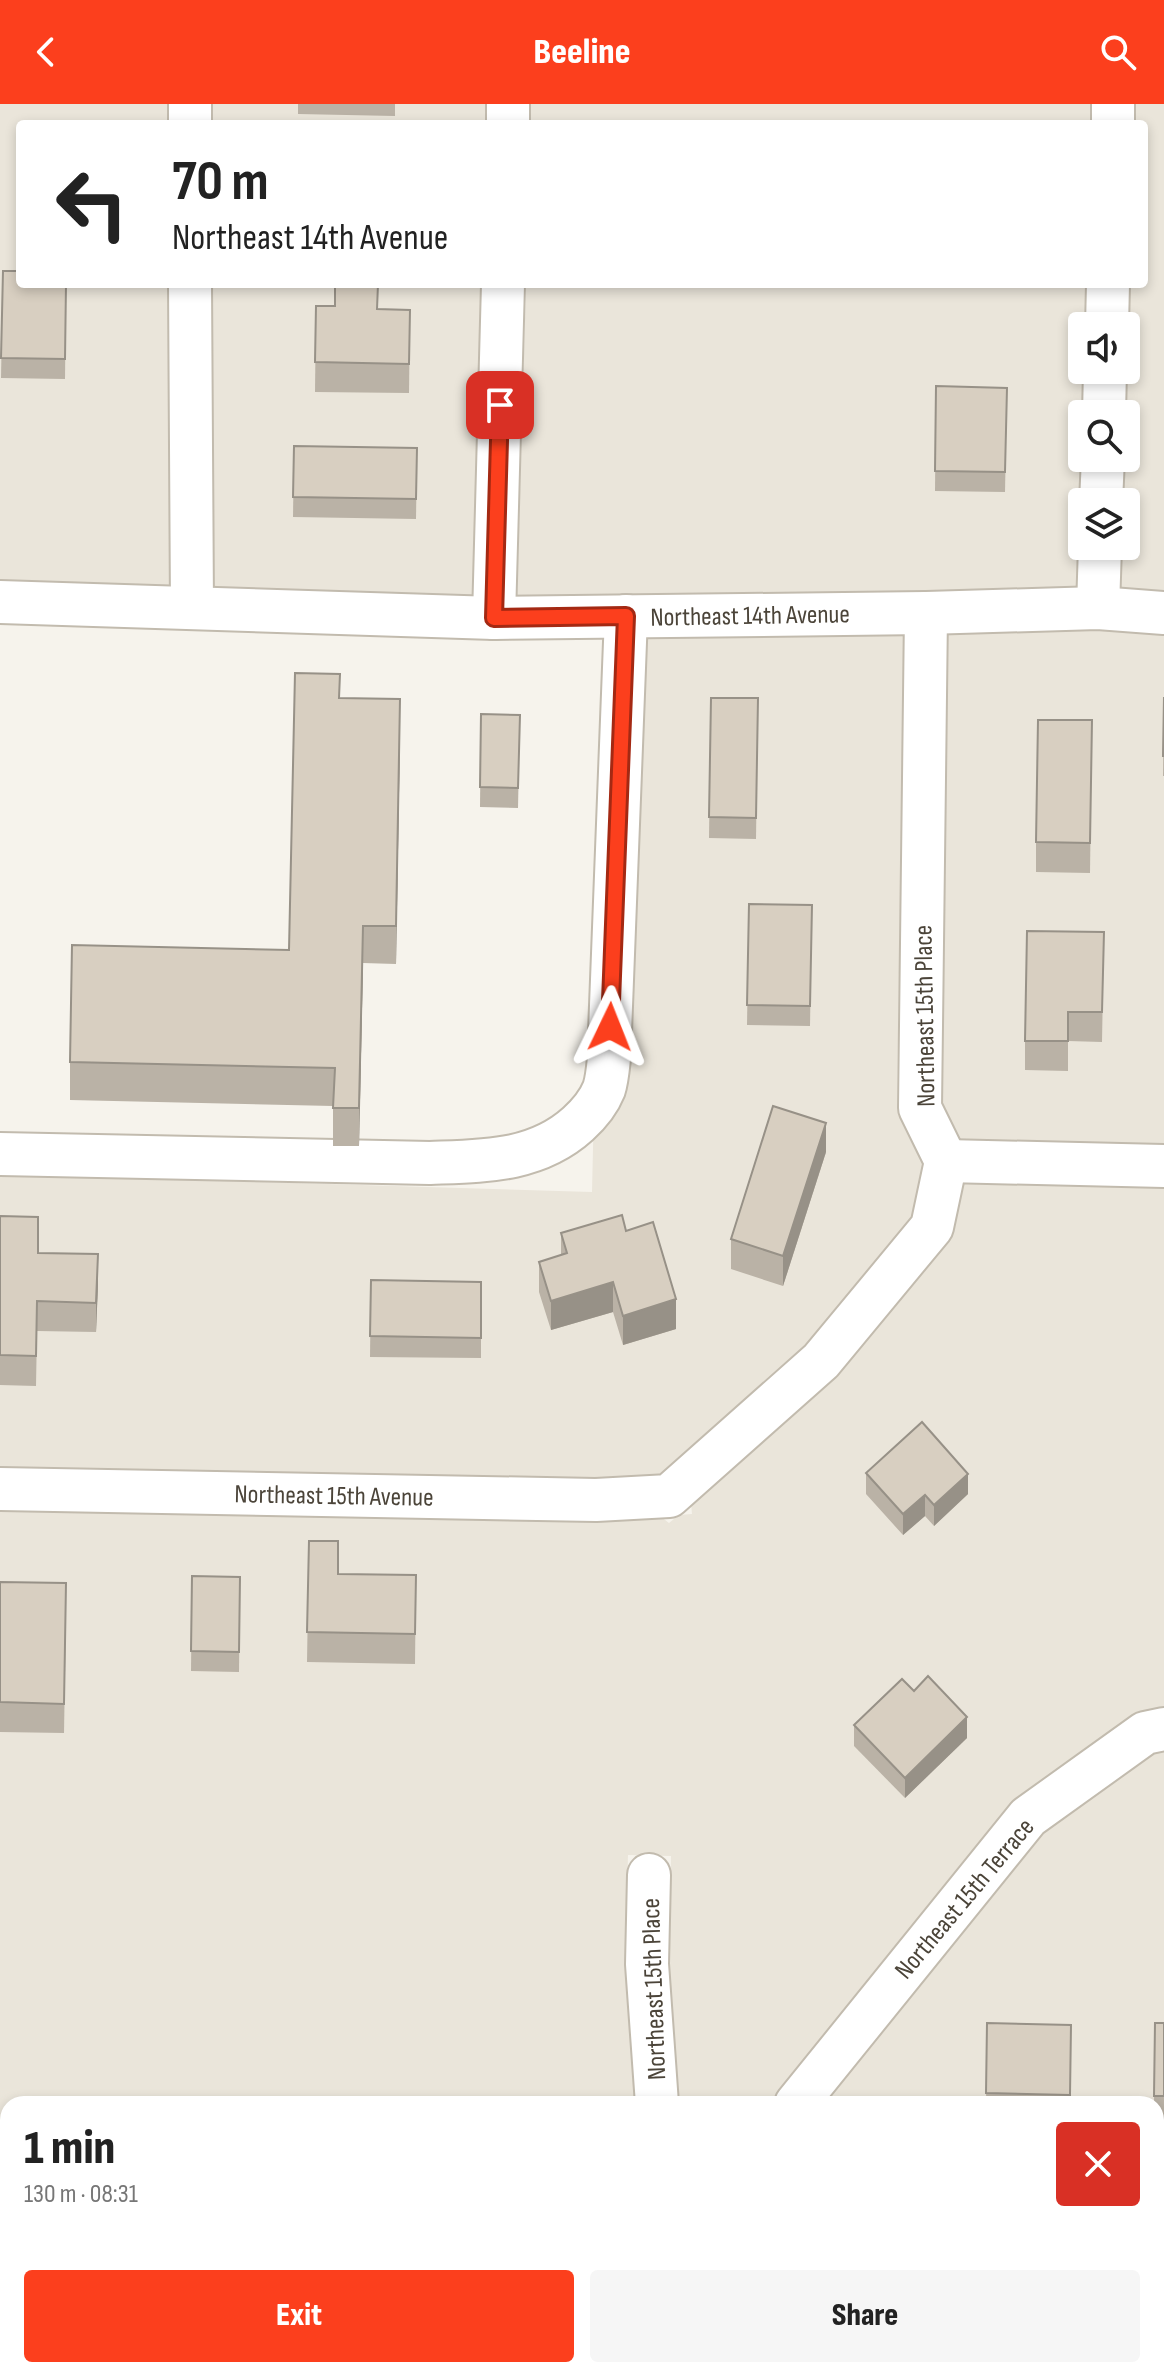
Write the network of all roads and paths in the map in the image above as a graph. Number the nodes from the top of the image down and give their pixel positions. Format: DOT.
graph roads {
  1 [pos="190,288"];
  2 [pos="503,288"];
  3 [pos="1108,288"];
  4 [pos="1107,312"];
  5 [pos="1100,560"];
  6 [pos="0,602"];
  7 [pos="192,608"];
  8 [pos="1098,608"];
  9 [pos="926,613"];
  10 [pos="1164,613"];
  11 [pos="626,616"];
  12 [pos="494,618"];
  13 [pos="0,1154"];
  14 [pos="946,1161"];
  15 [pos="1164,1166"];
  16 [pos="0,1489"];
  17 [pos="1164,1729"];
  18 [pos="649,1875"];
  19 [pos="656,2096"];
  20 [pos="802,2096"];
  1 -- 7 [label="street"];
  2 -- 12 [label="street"];
  3 -- 4 [label="street"];
  5 -- 8 [label="street"];
  6 -- 7 [label="street, Northeast 14th Avenue"];
  7 -- 12 [label="street, Northeast 14th Avenue"];
  8 -- 9 [label="street, Northeast 14th Avenue"];
  8 -- 10 [label="street, Northeast 14th Avenue"];
  9 -- 11 [label="street, Northeast 14th Avenue"];
  9 -- 14 [label="street, Northeast 15th Place"];
  11 -- 12 [label="street, Northeast 14th Avenue"];
  11 -- 13 [label="street"];
  14 -- 15 [label="street"];
  14 -- 16 [label="street, Northeast 15th Avenue"];
  17 -- 20 [label="street, Northeast 15th Terrace"];
  18 -- 19 [label="street, Northeast 15th Place"];
}
